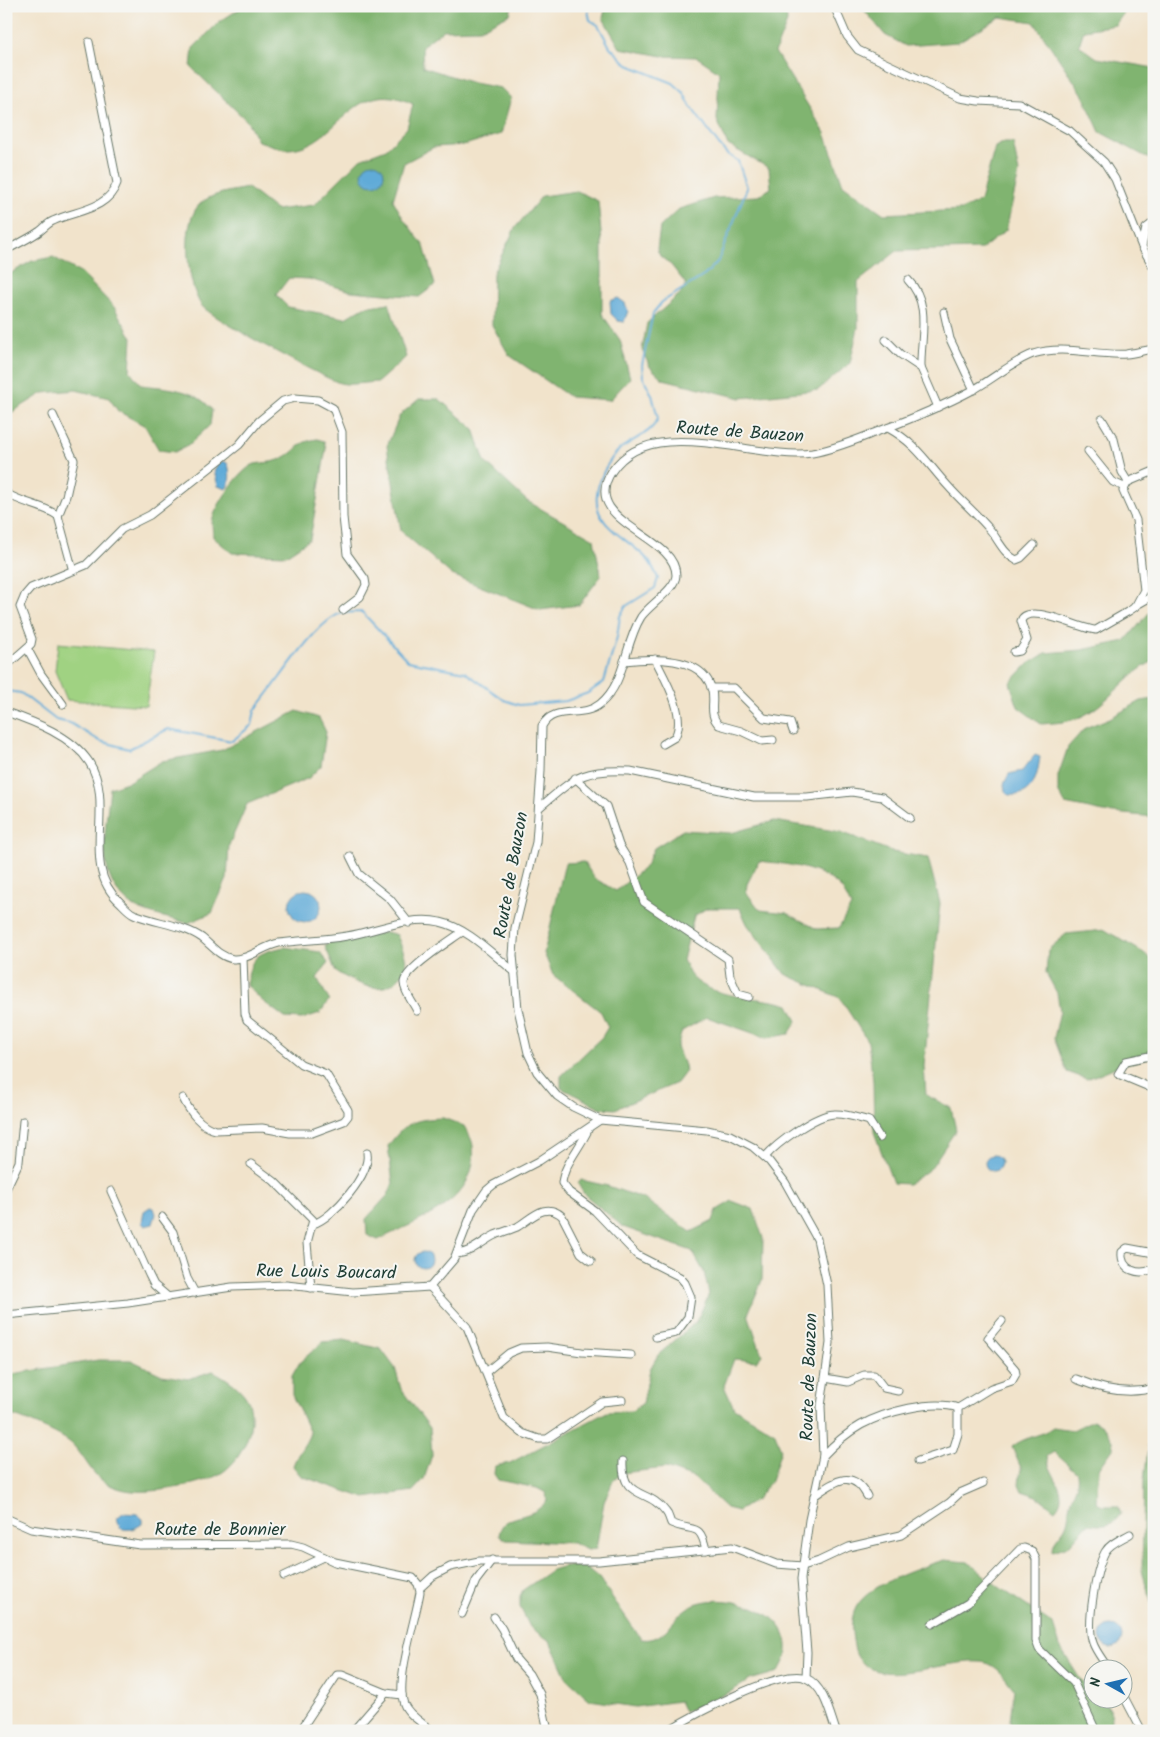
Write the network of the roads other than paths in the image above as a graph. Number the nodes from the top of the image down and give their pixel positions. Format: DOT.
graph roads {
  1 [pos="834,6"];
  2 [pos="89,42"];
  3 [pos="1154,222"];
  4 [pos="1142,247"];
  5 [pos="6,250"];
  6 [pos="1154,268"];
  7 [pos="908,280"];
  8 [pos="944,312"];
  9 [pos="886,340"];
  10 [pos="1154,348"];
  11 [pos="921,368"];
  12 [pos="974,390"];
  13 [pos="938,407"];
  14 [pos="53,415"];
  15 [pos="1102,419"];
  16 [pos="888,428"];
  17 [pos="1088,451"];
  18 [pos="1154,471"];
  19 [pos="1144,475"];
  20 [pos="1154,481"];
  21 [pos="1126,485"];
  22 [pos="6,493"];
  23 [pos="58,516"];
  24 [pos="1034,545"];
  25 [pos="73,571"];
  26 [pos="1154,595"];
  27 [pos="1135,607"];
  28 [pos="342,610"];
  29 [pos="27,648"];
  30 [pos="1014,652"];
  31 [pos="655,659"];
  32 [pos="624,661"];
  33 [pos="6,666"];
  34 [pos="711,688"];
  35 [pos="63,704"];
  36 [pos="6,712"];
  37 [pos="793,731"];
  38 [pos="773,740"];
  39 [pos="663,744"];
  40 [pos="575,778"];
  41 [pos="540,807"];
  42 [pos="910,818"];
  43 [pos="350,856"];
  44 [pos="409,923"];
  45 [pos="462,932"];
  46 [pos="243,958"];
  47 [pos="515,972"];
  48 [pos="749,997"];
  49 [pos="418,1011"];
  50 [pos="1154,1055"];
  51 [pos="1154,1089"];
  52 [pos="183,1098"];
  53 [pos="600,1120"];
  54 [pos="24,1121"];
  55 [pos="588,1130"];
  56 [pos="880,1138"];
  57 [pos="366,1152"];
  58 [pos="765,1157"];
  59 [pos="251,1164"];
  60 [pos="6,1189"];
  61 [pos="110,1191"];
  62 [pos="162,1217"];
  63 [pos="313,1224"];
  64 [pos="1154,1253"];
  65 [pos="457,1254"];
  66 [pos="591,1261"];
  67 [pos="1154,1268"];
  68 [pos="430,1287"];
  69 [pos="311,1288"];
  70 [pos="195,1293"];
  71 [pos="168,1297"];
  72 [pos="6,1315"];
  73 [pos="1002,1321"];
  74 [pos="656,1337"];
  75 [pos="631,1355"];
  76 [pos="486,1372"];
  77 [pos="825,1378"];
  78 [pos="1076,1378"];
  79 [pos="1154,1388"];
  80 [pos="898,1390"];
  81 [pos="622,1400"];
  82 [pos="958,1408"];
  83 [pos="822,1456"];
  84 [pos="623,1461"];
  85 [pos="918,1462"];
  86 [pos="983,1483"];
  87 [pos="814,1496"];
  88 [pos="867,1496"];
  89 [pos="6,1518"];
  90 [pos="1130,1534"];
  91 [pos="706,1550"];
  92 [pos="324,1556"];
  93 [pos="492,1560"];
  94 [pos="803,1566"];
  95 [pos="284,1576"];
  96 [pos="420,1588"];
  97 [pos="462,1614"];
  98 [pos="494,1617"];
  99 [pos="932,1624"];
  100 [pos="1103,1660"];
  101 [pos="806,1678"];
  102 [pos="386,1693"];
  103 [pos="402,1695"];
  104 [pos="1131,1710"];
  105 [pos="300,1731"];
  106 [pos="353,1731"];
  107 [pos="432,1731"];
  108 [pos="548,1731"];
  109 [pos="666,1731"];
  110 [pos="836,1731"];
  111 [pos="1096,1731"];
  112 [pos="1142,1731"];
  1 -- 4 [label="street"];
  2 -- 5 [label="street"];
  3 -- 4 [label="street"];
  4 -- 6 [label="street"];
  7 -- 11 [label="street"];
  8 -- 12 [label="street"];
  9 -- 11 [label="street"];
  10 -- 12 [label="street, Route de Bauzon"];
  11 -- 13 [label="street"];
  12 -- 13 [label="street, Route de Bauzon"];
  13 -- 16 [label="street, Route de Bauzon"];
  14 -- 23 [label="street"];
  15 -- 21 [label="street"];
  16 -- 24 [label="street"];
  16 -- 32 [label="street, Route de Bauzon"];
  17 -- 21 [label="street"];
  18 -- 19 [label="street"];
  19 -- 20 [label="street"];
  19 -- 21 [label="street"];
  21 -- 27 [label="street"];
  22 -- 23 [label="street"];
  23 -- 25 [label="street"];
  25 -- 28 [label="street"];
  25 -- 29 [label="street"];
  26 -- 27 [label="street"];
  27 -- 30 [label="street"];
  29 -- 33 [label="street"];
  29 -- 35 [label="street"];
  31 -- 32 [label="street"];
  31 -- 34 [label="street"];
  31 -- 39 [label="street"];
  32 -- 41 [label="street, Route de Bauzon"];
  34 -- 37 [label="street"];
  34 -- 38 [label="street"];
  36 -- 46 [label="street"];
  40 -- 41 [label="street"];
  40 -- 42 [label="street"];
  40 -- 48 [label="street"];
  41 -- 47 [label="street, Route de Bauzon"];
  43 -- 44 [label="street"];
  44 -- 45 [label="street"];
  44 -- 46 [label="street"];
  45 -- 47 [label="street"];
  45 -- 49 [label="street"];
  46 -- 52 [label="street"];
  47 -- 53 [label="street, Route de Bauzon"];
  50 -- 51 [label="street"];
  53 -- 55 [label="street"];
  53 -- 58 [label="street, Route de Bauzon"];
  54 -- 60 [label="street"];
  55 -- 65 [label="street"];
  55 -- 74 [label="street"];
  56 -- 58 [label="street"];
  57 -- 63 [label="street"];
  58 -- 77 [label="street, Route de Bauzon"];
  59 -- 63 [label="street"];
  61 -- 71 [label="street"];
  62 -- 70 [label="street"];
  63 -- 69 [label="street"];
  64 -- 67 [label="street"];
  65 -- 66 [label="street"];
  65 -- 68 [label="street"];
  68 -- 69 [label="street, Rue Louis Boucard"];
  68 -- 76 [label="street"];
  69 -- 70 [label="street, Rue Louis Boucard"];
  70 -- 71 [label="street, Rue Louis Boucard"];
  71 -- 72 [label="street, Rue Louis Boucard"];
  73 -- 82 [label="street"];
  75 -- 76 [label="street"];
  76 -- 81 [label="street"];
  77 -- 80 [label="street"];
  77 -- 83 [label="street, Route de Bauzon"];
  78 -- 79 [label="street"];
  82 -- 83 [label="street"];
  82 -- 85 [label="street"];
  83 -- 87 [label="street, Route de Bauzon"];
  84 -- 91 [label="street"];
  86 -- 94 [label="street"];
  87 -- 88 [label="street"];
  87 -- 94 [label="street, Route de Bauzon"];
  89 -- 92 [label="street, Route de Bonnier"];
  90 -- 100 [label="street"];
  91 -- 93 [label="street"];
  91 -- 94 [label="street"];
  92 -- 95 [label="street"];
  92 -- 96 [label="street, Route de Bonnier"];
  93 -- 96 [label="street"];
  93 -- 97 [label="street"];
  94 -- 101 [label="street, Route de Bauzon"];
  96 -- 103 [label="street"];
  98 -- 108 [label="street"];
  99 -- 111 [label="street"];
  101 -- 109 [label="street"];
  101 -- 110 [label="street"];
  102 -- 103 [label="street"];
  102 -- 105 [label="street"];
  102 -- 106 [label="street"];
  103 -- 107 [label="street"];
  104 -- 112 [label="street"];
}
